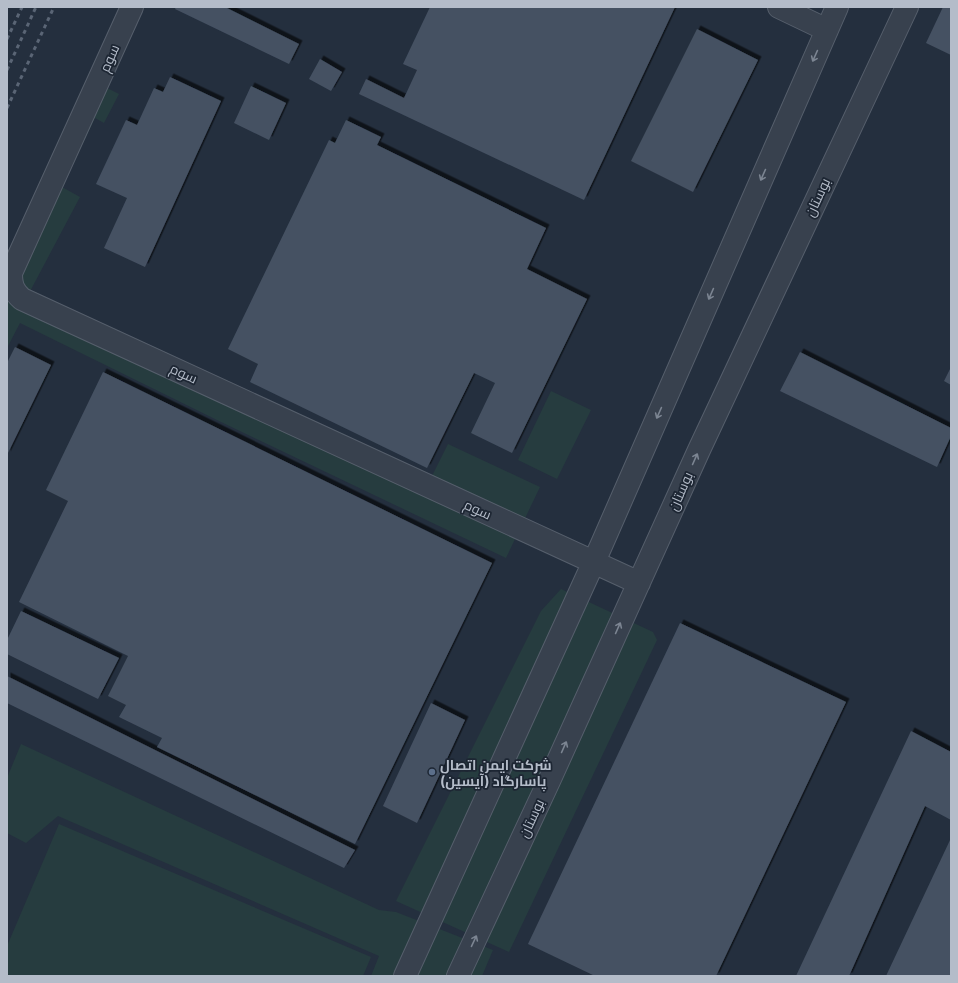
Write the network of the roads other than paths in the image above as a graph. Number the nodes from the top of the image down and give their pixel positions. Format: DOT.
graph roads {
  1 [pos="132,7"];
  2 [pos="779,7"];
  3 [pos="837,7"];
  4 [pos="906,7"];
  5 [pos="826,30"];
  6 [pos="594,562"];
  7 [pos="639,583"];
  8 [pos="405,976"];
  9 [pos="458,976"];
  1 -- 6 [label="lane, سوم"];
  2 -- 5 [label="lane"];
  3 -- 5 [label="lane"];
  7 -- 4 [label="lane, بوستان, one-way"];
  5 -- 6 [label="lane, one-way"];
  6 -- 7 [label="lane, سوم"];
  6 -- 8 [label="lane"];
  9 -- 7 [label="lane, بوستان, one-way"];
}
